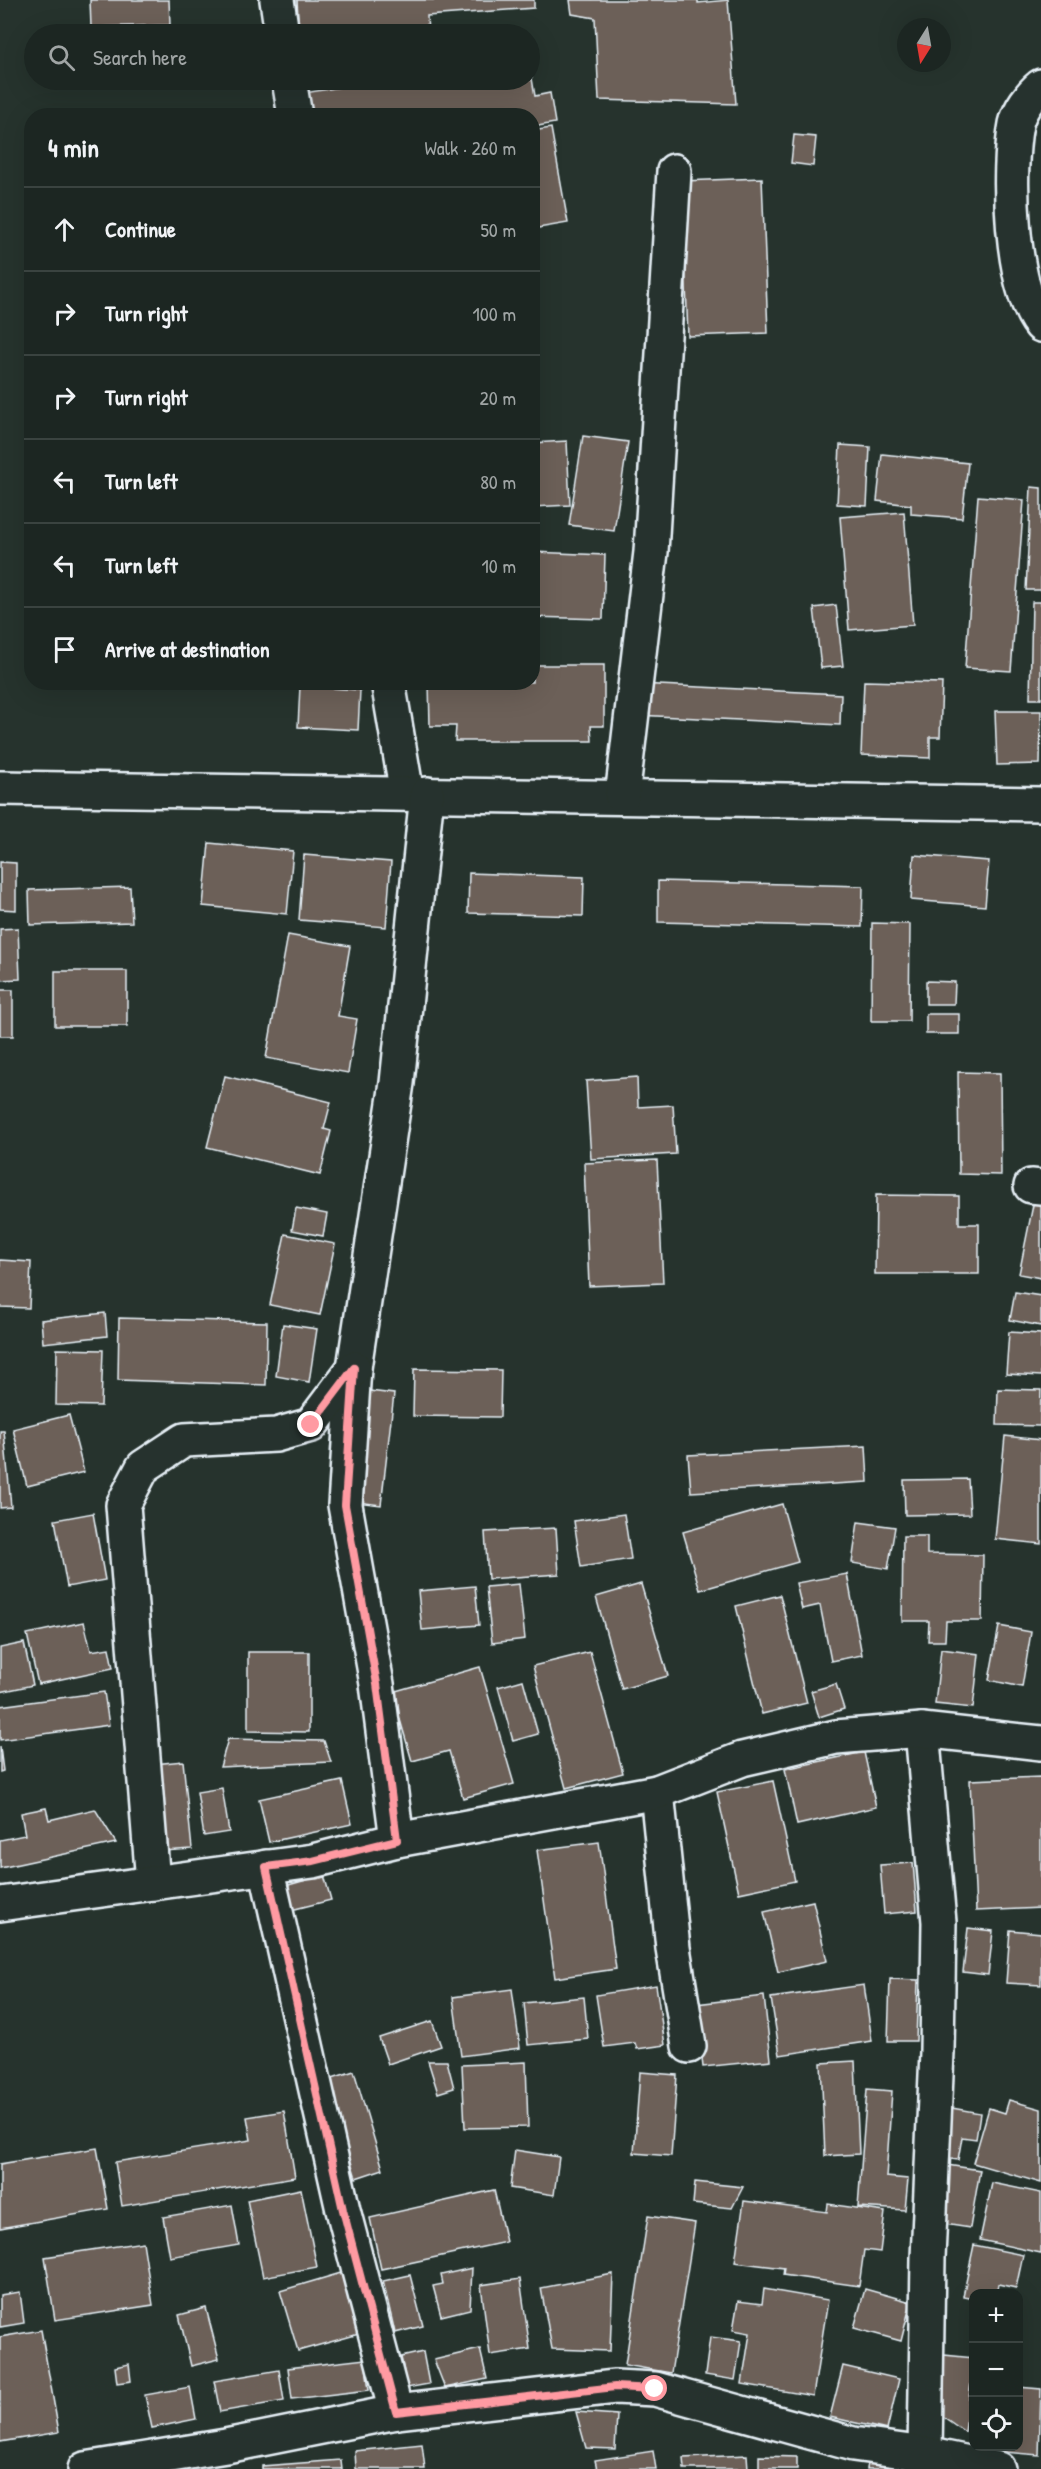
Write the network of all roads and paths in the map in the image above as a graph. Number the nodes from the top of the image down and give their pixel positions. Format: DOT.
graph roads {
  1 [pos="277,0"];
  2 [pos="281,24"];
  3 [pos="1041,86"];
  4 [pos="291,90"];
  5 [pos="294,108"];
  6 [pos="674,171"];
  7 [pos="1041,325"];
  8 [pos="390,690"];
  9 [pos="0,788"];
  10 [pos="417,794"];
  11 [pos="622,797"];
  12 [pos="1041,804"];
  13 [pos="354,1368"];
  14 [pos="922,1730"];
  15 [pos="1041,1743"];
  16 [pos="657,1792"];
  17 [pos="397,1840"];
  18 [pos="266,1867"];
  19 [pos="153,1882"];
  20 [pos="0,1904"];
  21 [pos="689,2046"];
  22 [pos="396,2412"];
  23 [pos="925,2454"];
  24 [pos="228,2457"];
  25 [pos="853,2457"];
  26 [pos="85,2469"];
  27 [pos="998,2469"];
  1 -- 2 [label="street"];
  3 -- 7 [label="street"];
  4 -- 5 [label="street"];
  6 -- 11 [label="street"];
  8 -- 10 [label="street"];
  9 -- 10 [label="street"];
  10 -- 11 [label="street"];
  10 -- 13 [label="street"];
  11 -- 12 [label="street"];
  13 -- 17 [label="street"];
  13 -- 19 [label="street"];
  14 -- 15 [label="street"];
  14 -- 16 [label="street"];
  14 -- 23 [label="street"];
  16 -- 17 [label="street"];
  16 -- 21 [label="street"];
  17 -- 18 [label="street"];
  18 -- 19 [label="street"];
  18 -- 22 [label="street"];
  19 -- 20 [label="street"];
  22 -- 24 [label="street"];
  22 -- 25 [label="street"];
  23 -- 25 [label="street"];
  23 -- 27 [label="street"];
  24 -- 26 [label="street"];
}
